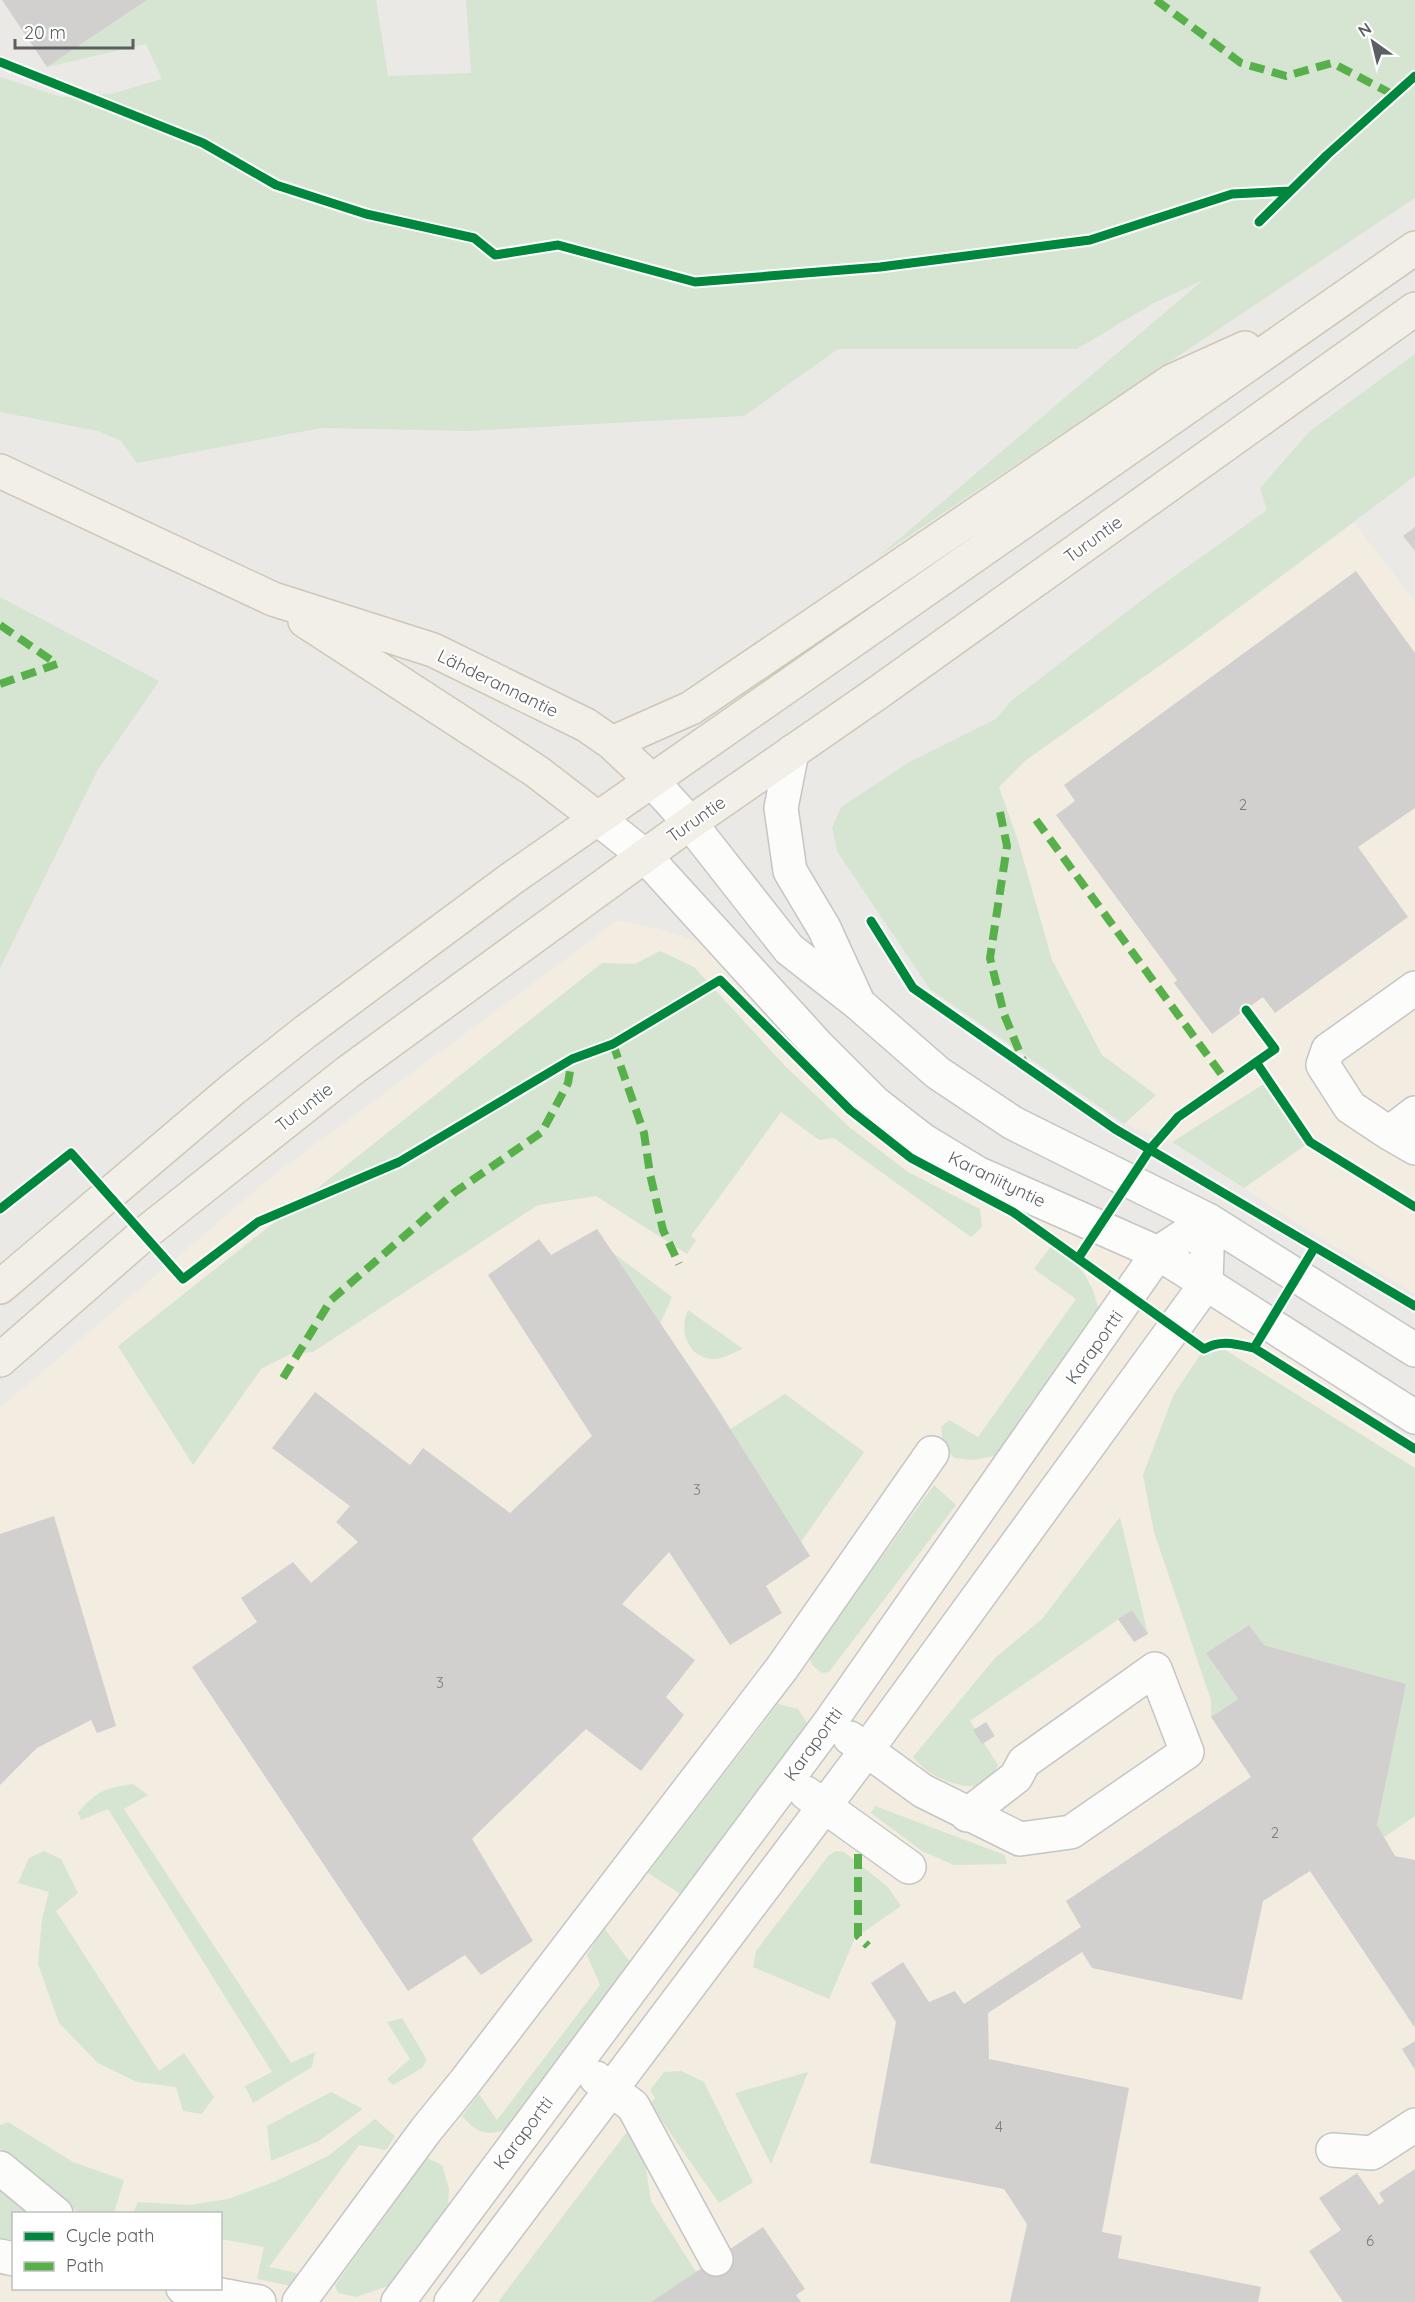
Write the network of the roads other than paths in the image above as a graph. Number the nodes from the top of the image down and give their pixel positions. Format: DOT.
graph roads {
  1 [pos="1415,248"];
  2 [pos="1415,309"];
  3 [pos="1322,312"];
  4 [pos="0,471"];
  5 [pos="273,599"];
  6 [pos="612,743"];
  7 [pos="792,752"];
  8 [pos="651,780"];
  9 [pos="597,818"];
  10 [pos="690,823"];
  11 [pos="645,856"];
  12 [pos="1415,988"];
  13 [pos="859,1004"];
  14 [pos="1415,1113"];
  15 [pos="1402,1140"];
  16 [pos="1208,1220"];
  17 [pos="1158,1253"];
  18 [pos="1206,1284"];
  19 [pos="0,1287"];
  20 [pos="1415,1350"];
  21 [pos="0,1360"];
  22 [pos="1415,1417"];
  23 [pos="932,1453"];
  24 [pos="830,1722"];
  25 [pos="866,1751"];
  26 [pos="787,1780"];
  27 [pos="824,1806"];
  28 [pos="967,1815"];
  29 [pos="909,1868"];
  30 [pos="575,2064"];
  31 [pos="613,2089"];
  32 [pos="1415,2125"];
  33 [pos="1333,2150"];
  34 [pos="0,2168"];
  35 [pos="54,2212"];
  36 [pos="716,2259"];
  37 [pos="189,2290"];
  38 [pos="259,2302"];
  39 [pos="299,2302"];
  40 [pos="398,2302"];
  41 [pos="451,2302"];
  1 -- 3 [label="main road"];
  2 -- 7 [label="main road, Turuntie"];
  3 -- 6 [label="main road"];
  3 -- 8 [label="main road"];
  4 -- 5 [label="main road, Lähderannantie"];
  5 -- 6 [label="main road, Lähderannantie"];
  5 -- 9 [label="main road, Lähderannantie"];
  6 -- 8 [label="main road, Lähderannantie"];
  7 -- 10 [label="main road, Turuntie"];
  7 -- 13 [label="street"];
  8 -- 9 [label="main road"];
  8 -- 10 [label="street, Lähderannantie"];
  9 -- 11 [label="street, Lähderannantie"];
  9 -- 19 [label="main road"];
  10 -- 11 [label="main road, Turuntie"];
  10 -- 13 [label="street"];
  11 -- 17 [label="street, Karaniityntie"];
  11 -- 21 [label="main road, Turuntie"];
  12 -- 15 [label="street"];
  13 -- 16 [label="street"];
  14 -- 15 [label="street"];
  16 -- 17 [label="street, Karaportti"];
  16 -- 18 [label="street"];
  16 -- 20 [label="street"];
  17 -- 18 [label="street, Karaniityntie"];
  17 -- 24 [label="street, Karaportti"];
  18 -- 22 [label="street, Karaniityntie"];
  18 -- 25 [label="street"];
  23 -- 39 [label="street"];
  24 -- 25 [label="street"];
  24 -- 26 [label="street, Karaportti"];
  25 -- 27 [label="street"];
  25 -- 28 [label="street"];
  26 -- 27 [label="street"];
  26 -- 30 [label="street, Karaportti"];
  27 -- 29 [label="street"];
  27 -- 31 [label="street"];
  28 -- 28 [label="street"];
  30 -- 31 [label="street"];
  30 -- 40 [label="street, Karaportti"];
  31 -- 36 [label="street"];
  31 -- 41 [label="street"];
  32 -- 33 [label="street"];
  34 -- 35 [label="street"];
  37 -- 38 [label="street"];
}
